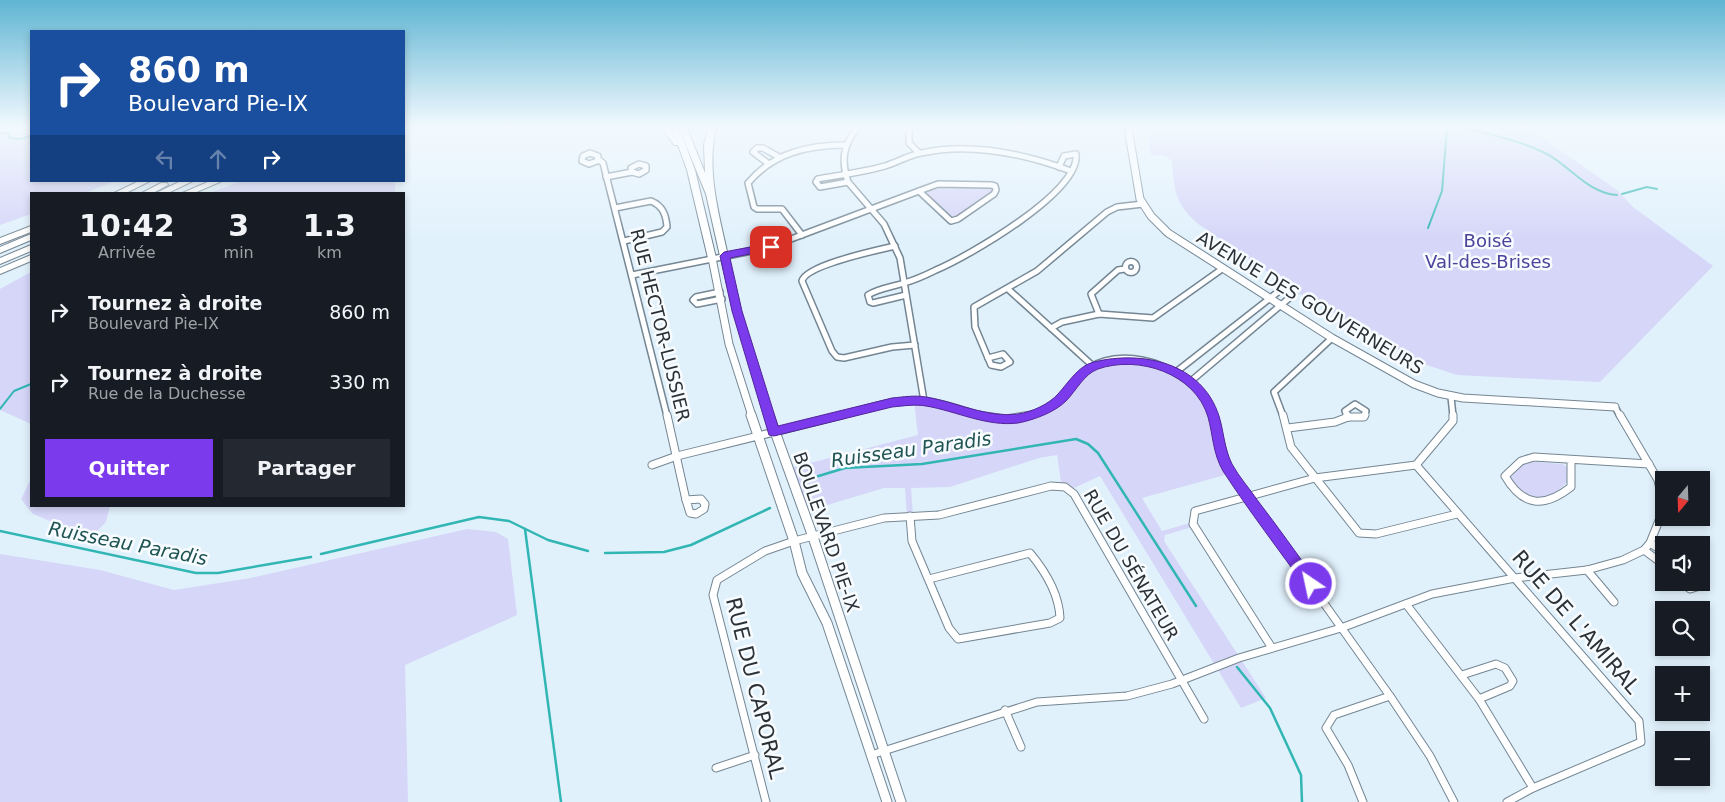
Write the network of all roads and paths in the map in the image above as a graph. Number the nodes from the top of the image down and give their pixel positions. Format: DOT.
graph roads {
  1 [pos="604,165"];
  2 [pos="689,165"];
  3 [pos="698,165"];
  4 [pos="709,165"];
  5 [pos="767,165"];
  6 [pos="844,165"];
  7 [pos="885,165"];
  8 [pos="1053,165"];
  9 [pos="1074,165"];
  10 [pos="1135,165"];
  11 [pos="1059,167"];
  12 [pos="1070,171"];
  13 [pos="632,172"];
  14 [pos="845,174"];
  15 [pos="606,177"];
  16 [pos="144,182"];
  17 [pos="156,182"];
  18 [pos="172,182"];
  19 [pos="187,182"];
  20 [pos="215,182"];
  21 [pos="848,182"];
  22 [pos="919,191"];
  23 [pos="121,192"];
  24 [pos="133,192"];
  25 [pos="149,192"];
  26 [pos="163,192"];
  27 [pos="189,192"];
  28 [pos="710,194"];
  29 [pos="1143,204"];
  30 [pos="615,208"];
  31 [pos="870,210"];
  32 [pos="718,226"];
  33 [pos="706,227"];
  34 [pos="30,229"];
  35 [pos="802,235"];
  36 [pos="30,238"];
  37 [pos="624,240"];
  38 [pos="0,241"];
  39 [pos="895,246"];
  40 [pos="30,249"];
  41 [pos="0,252"];
  42 [pos="724,256"];
  43 [pos="30,258"];
  44 [pos="712,258"];
  45 [pos="0,262"];
  46 [pos="1125,269"];
  47 [pos="1222,269"];
  48 [pos="0,271"];
  49 [pos="632,276"];
  50 [pos="906,282"];
  51 [pos="1283,288"];
  52 [pos="1008,289"];
  53 [pos="1294,294"];
  54 [pos="906,296"];
  55 [pos="1270,298"];
  56 [pos="1281,305"];
  57 [pos="1099,314"];
  58 [pos="1051,328"];
  59 [pos="1332,338"];
  60 [pos="915,345"];
  61 [pos="988,358"];
  62 [pos="1093,366"];
  63 [pos="1176,372"];
  64 [pos="1191,381"];
  65 [pos="1451,397"];
  66 [pos="924,401"];
  67 [pos="1615,407"];
  68 [pos="1348,417"];
  69 [pos="1288,428"];
  70 [pos="774,432"];
  71 [pos="758,436"];
  72 [pos="677,456"];
  73 [pos="1572,460"];
  74 [pos="1649,464"];
  75 [pos="652,465"];
  76 [pos="1416,465"];
  77 [pos="1655,475"];
  78 [pos="1315,478"];
  79 [pos="1250,497"];
  80 [pos="686,500"];
  81 [pos="1457,514"];
  82 [pos="910,516"];
  83 [pos="1657,526"];
  84 [pos="813,537"];
  85 [pos="794,541"];
  86 [pos="1650,543"];
  87 [pos="1655,546"];
  88 [pos="1644,550"];
  89 [pos="1655,558"];
  90 [pos="1587,570"];
  91 [pos="1515,578"];
  92 [pos="930,579"];
  93 [pos="1614,602"];
  94 [pos="1406,604"];
  95 [pos="1341,628"];
  96 [pos="1272,648"];
  97 [pos="1462,675"];
  98 [pos="1180,680"];
  99 [pos="1390,696"];
  100 [pos="1479,699"];
  101 [pos="1005,710"];
  102 [pos="1204,719"];
  103 [pos="1021,747"];
  104 [pos="883,751"];
  105 [pos="755,755"];
  106 [pos="871,755"];
  107 [pos="716,768"];
  108 [pos="1533,788"];
  109 [pos="766,802"];
  110 [pos="886,802"];
  111 [pos="901,802"];
  112 [pos="1363,802"];
  113 [pos="1454,802"];
  114 [pos="1507,802"];
  1 -- 15 [label="street, RUE HECTOR-LUSSIER"];
  2 -- 33 [label="highway, BOULEVARD PIE-IX"];
  3 -- 28 [label="highway, BOULEVARD PIE-IX"];
  4 -- 28 [label="highway"];
  5 -- 35 [label="street"];
  6 -- 14 [label="street"];
  7 -- 14 [label="street"];
  8 -- 11 [label="street"];
  9 -- 12 [label="street"];
  10 -- 29 [label="street, AVENUE DES GOUVERNEURS"];
  11 -- 12 [label="street"];
  12 -- 50 [label="street"];
  13 -- 15 [label="street"];
  14 -- 21 [label="street"];
  14 -- 21 [label="street"];
  15 -- 30 [label="street, RUE HECTOR-LUSSIER"];
  16 -- 23 [label="highway"];
  17 -- 24 [label="highway"];
  18 -- 25 [label="highway"];
  19 -- 26 [label="highway"];
  20 -- 27 [label="highway"];
  21 -- 31 [label="street"];
  22 -- 22 [label="street"];
  22 -- 31 [label="street"];
  28 -- 32 [label="highway, BOULEVARD PIE-IX"];
  29 -- 47 [label="street, AVENUE DES GOUVERNEURS"];
  29 -- 52 [label="street"];
  30 -- 37 [label="street, RUE HECTOR-LUSSIER"];
  30 -- 37 [label="street"];
  31 -- 35 [label="street"];
  31 -- 39 [label="street"];
  32 -- 33 [label="highway"];
  32 -- 42 [label="highway, BOULEVARD PIE-IX"];
  33 -- 44 [label="highway, BOULEVARD PIE-IX"];
  34 -- 38 [label="highway"];
  35 -- 42 [label="street"];
  36 -- 41 [label="highway"];
  37 -- 49 [label="street, RUE HECTOR-LUSSIER"];
  39 -- 50 [label="street"];
  39 -- 60 [label="street"];
  40 -- 45 [label="highway"];
  42 -- 44 [label="street"];
  42 -- 70 [label="street, BOULEVARD PIE-IX"];
  43 -- 48 [label="highway"];
  44 -- 49 [label="street"];
  44 -- 71 [label="street, BOULEVARD PIE-IX"];
  46 -- 57 [label="street"];
  47 -- 55 [label="street, AVENUE DES GOUVERNEURS"];
  47 -- 57 [label="street"];
  49 -- 72 [label="street, RUE HECTOR-LUSSIER"];
  50 -- 54 [label="street"];
  50 -- 54 [label="street"];
  51 -- 55 [label="street"];
  52 -- 58 [label="street"];
  52 -- 61 [label="street"];
  53 -- 56 [label="street"];
  54 -- 60 [label="street"];
  55 -- 56 [label="street, AVENUE DES GOUVERNEURS"];
  55 -- 63 [label="street"];
  56 -- 59 [label="street, AVENUE DES GOUVERNEURS"];
  56 -- 64 [label="street"];
  57 -- 58 [label="street"];
  58 -- 62 [label="street"];
  59 -- 65 [label="street, AVENUE DES GOUVERNEURS"];
  59 -- 69 [label="street"];
  60 -- 66 [label="street"];
  62 -- 63 [label="street"];
  62 -- 66 [label="street"];
  63 -- 64 [label="street"];
  64 -- 79 [label="street"];
  65 -- 67 [label="street, AVENUE DES GOUVERNEURS"];
  65 -- 76 [label="street"];
  66 -- 70 [label="street"];
  67 -- 74 [label="street"];
  68 -- 69 [label="street"];
  69 -- 78 [label="street"];
  70 -- 71 [label="street"];
  70 -- 84 [label="street, BOULEVARD PIE-IX"];
  71 -- 72 [label="street"];
  71 -- 85 [label="street, BOULEVARD PIE-IX"];
  72 -- 75 [label="street"];
  72 -- 80 [label="street, RUE HECTOR-LUSSIER"];
  73 -- 73 [label="street"];
  73 -- 74 [label="street"];
  74 -- 77 [label="street"];
  76 -- 78 [label="street"];
  76 -- 81 [label="street, RUE DE L'AMIRAL"];
  78 -- 79 [label="street"];
  78 -- 81 [label="street"];
  79 -- 95 [label="street"];
  79 -- 96 [label="street"];
  81 -- 91 [label="street, RUE DE L'AMIRAL"];
  82 -- 84 [label="street, RUE DU SÉNATEUR"];
  82 -- 92 [label="street"];
  82 -- 98 [label="street, RUE DU SÉNATEUR"];
  83 -- 86 [label="street"];
  84 -- 85 [label="street, RUE DU SÉNATEUR"];
  84 -- 104 [label="street, BOULEVARD PIE-IX"];
  85 -- 105 [label="street, RUE DU CAPORAL"];
  85 -- 106 [label="street, BOULEVARD PIE-IX"];
  86 -- 87 [label="street"];
  86 -- 88 [label="street"];
  88 -- 89 [label="street"];
  88 -- 90 [label="street"];
  90 -- 91 [label="street"];
  90 -- 93 [label="street"];
  91 -- 94 [label="street"];
  91 -- 108 [label="street, RUE DE L'AMIRAL"];
  92 -- 92 [label="street"];
  94 -- 95 [label="street"];
  94 -- 97 [label="street"];
  95 -- 96 [label="street"];
  95 -- 99 [label="street"];
  96 -- 98 [label="street"];
  97 -- 100 [label="street"];
  97 -- 100 [label="street"];
  98 -- 101 [label="street"];
  98 -- 102 [label="street, RUE DU SÉNATEUR"];
  99 -- 112 [label="street"];
  99 -- 113 [label="street"];
  100 -- 108 [label="street"];
  101 -- 103 [label="street"];
  101 -- 104 [label="street"];
  104 -- 106 [label="street"];
  104 -- 111 [label="street, BOULEVARD PIE-IX"];
  105 -- 107 [label="street"];
  105 -- 109 [label="street, RUE DU CAPORAL"];
  106 -- 110 [label="street, BOULEVARD PIE-IX"];
  108 -- 114 [label="street"];
}
